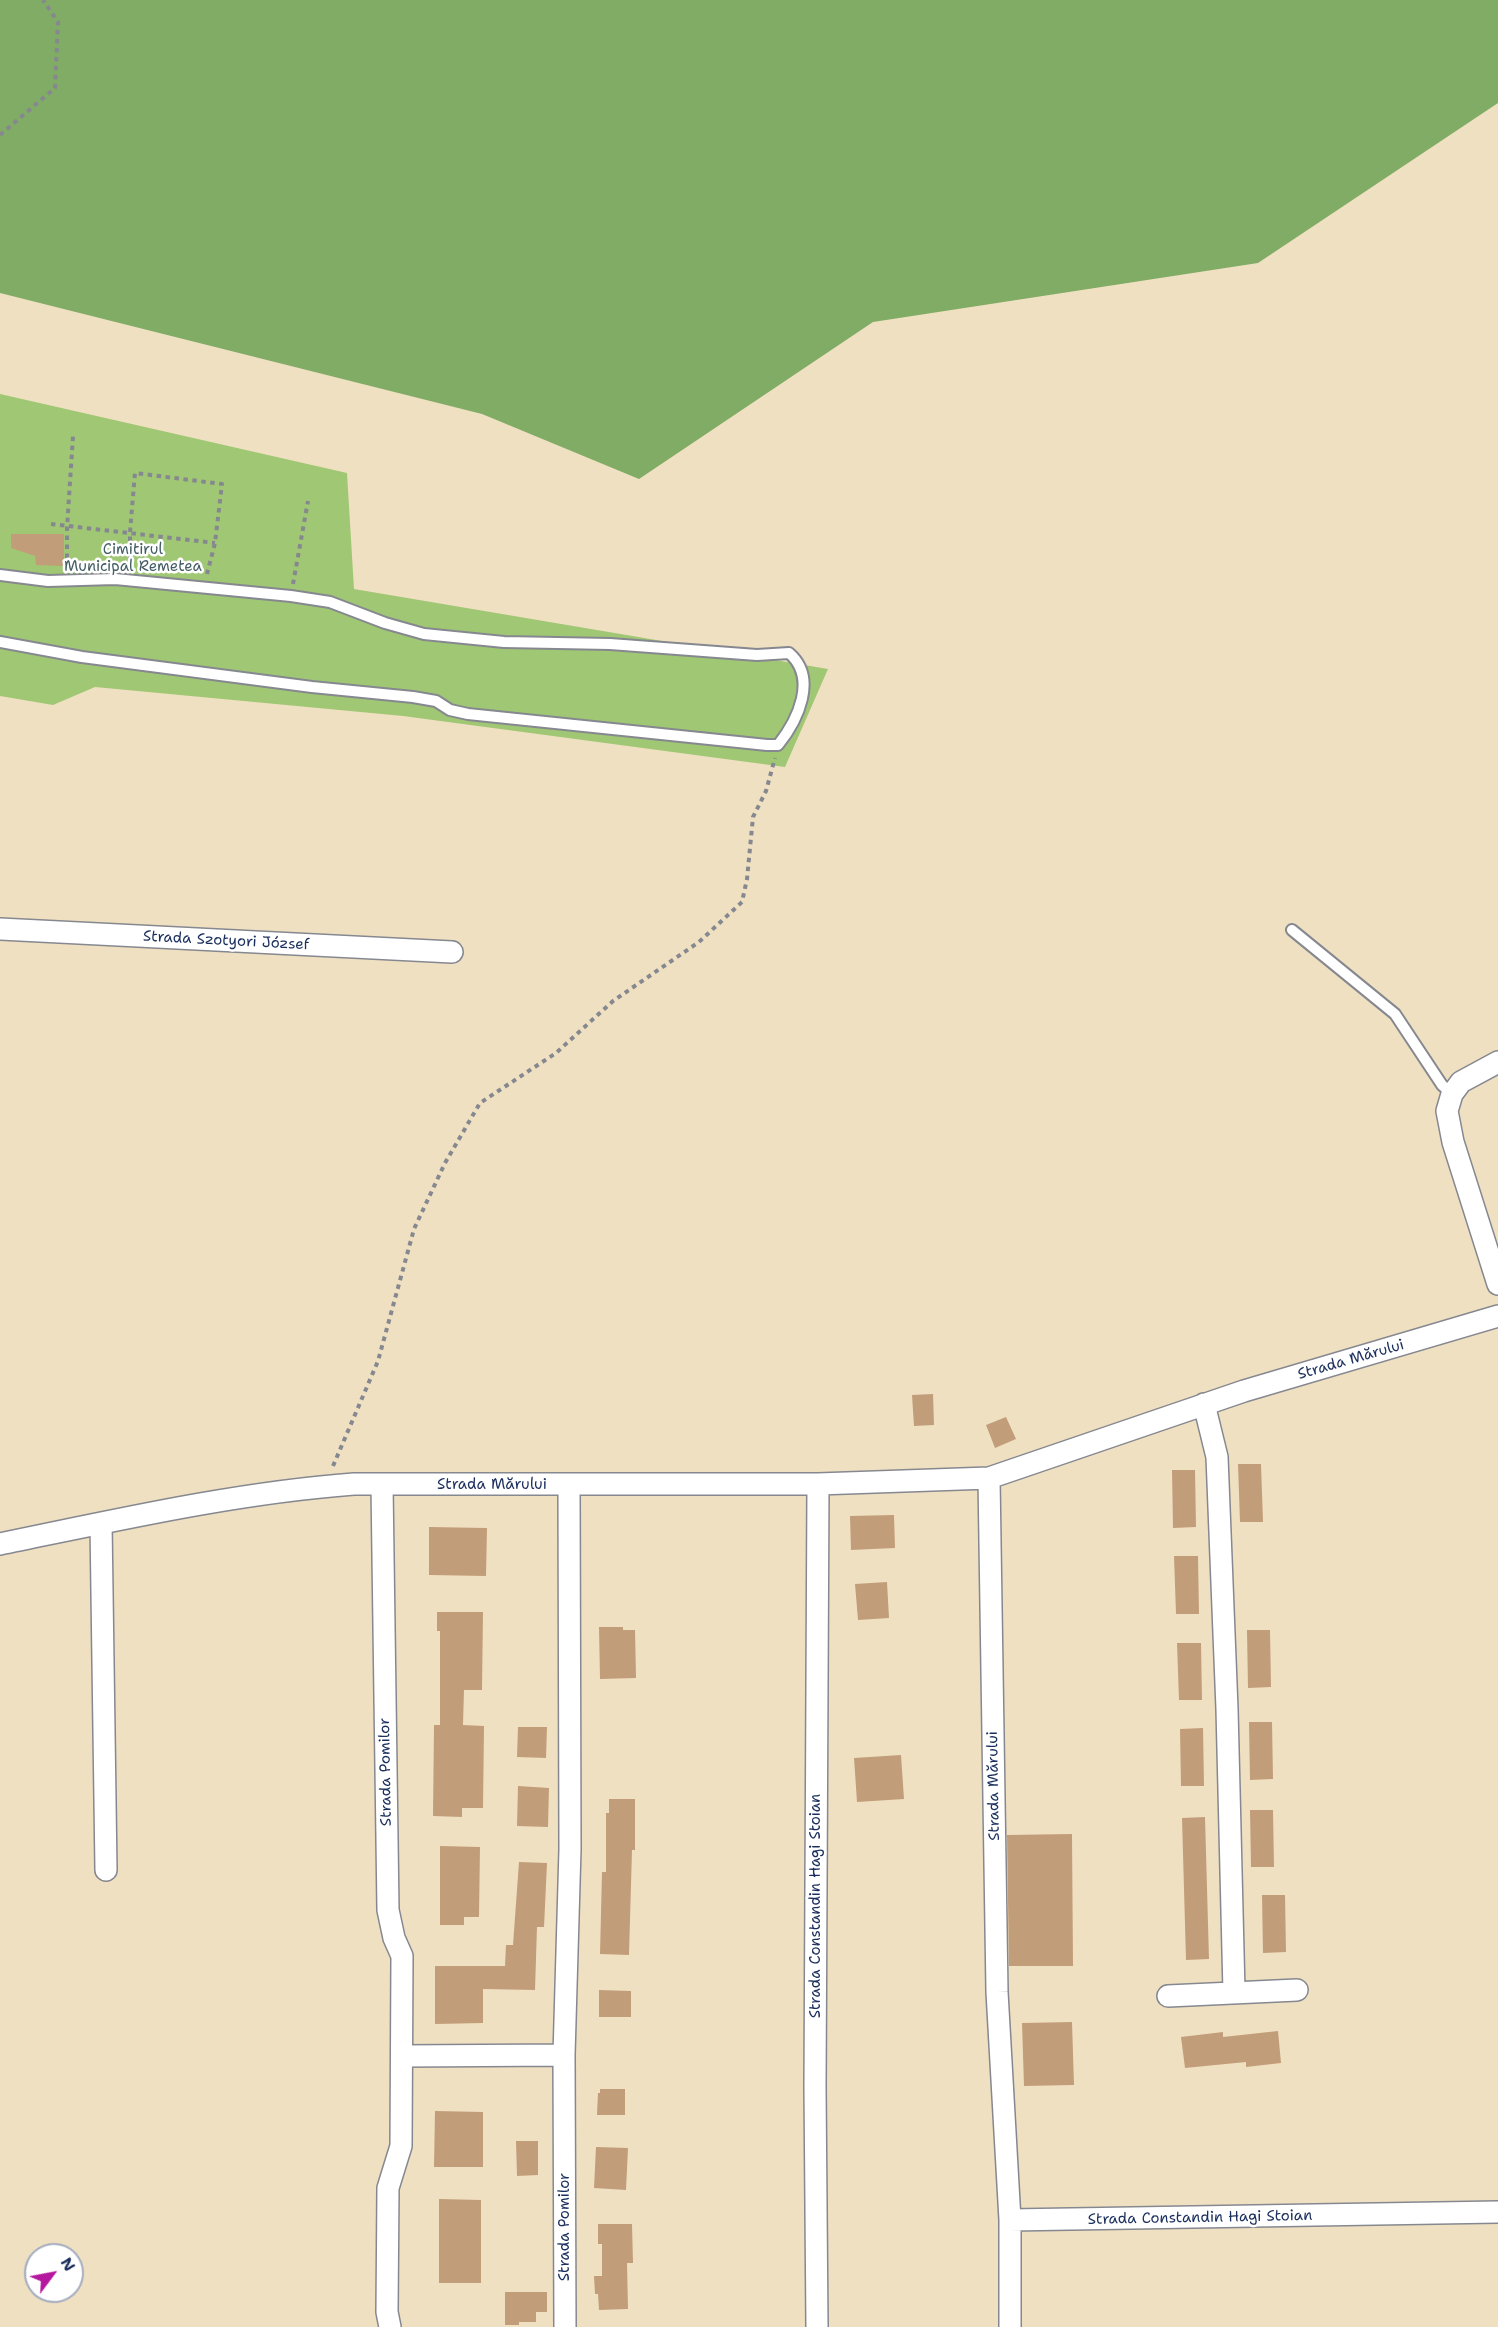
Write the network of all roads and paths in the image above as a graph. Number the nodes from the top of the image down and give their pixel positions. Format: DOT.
graph roads {
  1 [pos="43,0"];
  2 [pos="0,135"];
  3 [pos="73,436"];
  4 [pos="308,501"];
  5 [pos="51,524"];
  6 [pos="67,528"];
  7 [pos="130,532"];
  8 [pos="215,543"];
  9 [pos="0,575"];
  10 [pos="67,579"];
  11 [pos="130,581"];
  12 [pos="204,587"];
  13 [pos="291,596"];
  14 [pos="0,642"];
  15 [pos="778,745"];
  16 [pos="0,929"];
  17 [pos="1292,930"];
  18 [pos="452,952"];
  19 [pos="1498,1062"];
  20 [pos="1452,1094"];
  21 [pos="1498,1284"];
  22 [pos="1498,1316"];
  23 [pos="1204,1404"];
  24 [pos="989,1478"];
  25 [pos="818,1484"];
  26 [pos="382,1485"];
  27 [pos="324,1486"];
  28 [pos="569,1486"];
  29 [pos="101,1523"];
  30 [pos="0,1544"];
  31 [pos="106,1870"];
  32 [pos="1297,1990"];
  33 [pos="1234,1992"];
  34 [pos="1168,1996"];
  35 [pos="564,2055"];
  36 [pos="402,2056"];
  37 [pos="1498,2212"];
  38 [pos="1010,2220"];
  39 [pos="390,2327"];
  40 [pos="565,2327"];
  41 [pos="817,2327"];
  42 [pos="1010,2327"];
  1 -- 2 [label="path"];
  3 -- 6 [label="path"];
  4 -- 13 [label="path"];
  5 -- 6 [label="path"];
  6 -- 7 [label="path"];
  6 -- 10 [label="path"];
  7 -- 8 [label="path"];
  7 -- 8 [label="path"];
  7 -- 11 [label="path"];
  8 -- 12 [label="path"];
  9 -- 10 [label="lane"];
  10 -- 11 [label="lane"];
  11 -- 12 [label="lane"];
  12 -- 13 [label="lane"];
  13 -- 15 [label="lane"];
  14 -- 15 [label="lane"];
  15 -- 27 [label="path"];
  16 -- 18 [label="street, Strada Szotyori József"];
  17 -- 20 [label="lane"];
  19 -- 20 [label="street"];
  20 -- 21 [label="street"];
  22 -- 23 [label="street, Strada Mărului"];
  23 -- 24 [label="street, Strada Mărului"];
  23 -- 33 [label="street"];
  24 -- 25 [label="street, Strada Mărului"];
  24 -- 38 [label="street, Strada Mărului"];
  25 -- 28 [label="street, Strada Mărului"];
  25 -- 41 [label="street, Strada Constandin Hagi Stoian"];
  26 -- 27 [label="street, Strada Mărului"];
  26 -- 28 [label="street, Strada Mărului"];
  26 -- 36 [label="street, Strada Pomilor"];
  27 -- 29 [label="street, Strada Mărului"];
  28 -- 35 [label="street, Strada Pomilor"];
  29 -- 30 [label="street, Strada Mărului"];
  29 -- 31 [label="street"];
  32 -- 33 [label="street"];
  33 -- 34 [label="street"];
  35 -- 36 [label="street"];
  35 -- 40 [label="street, Strada Pomilor"];
  36 -- 39 [label="street, Strada Pomilor"];
  37 -- 38 [label="street, Strada Constandin Hagi Stoian"];
  38 -- 42 [label="street"];
}
